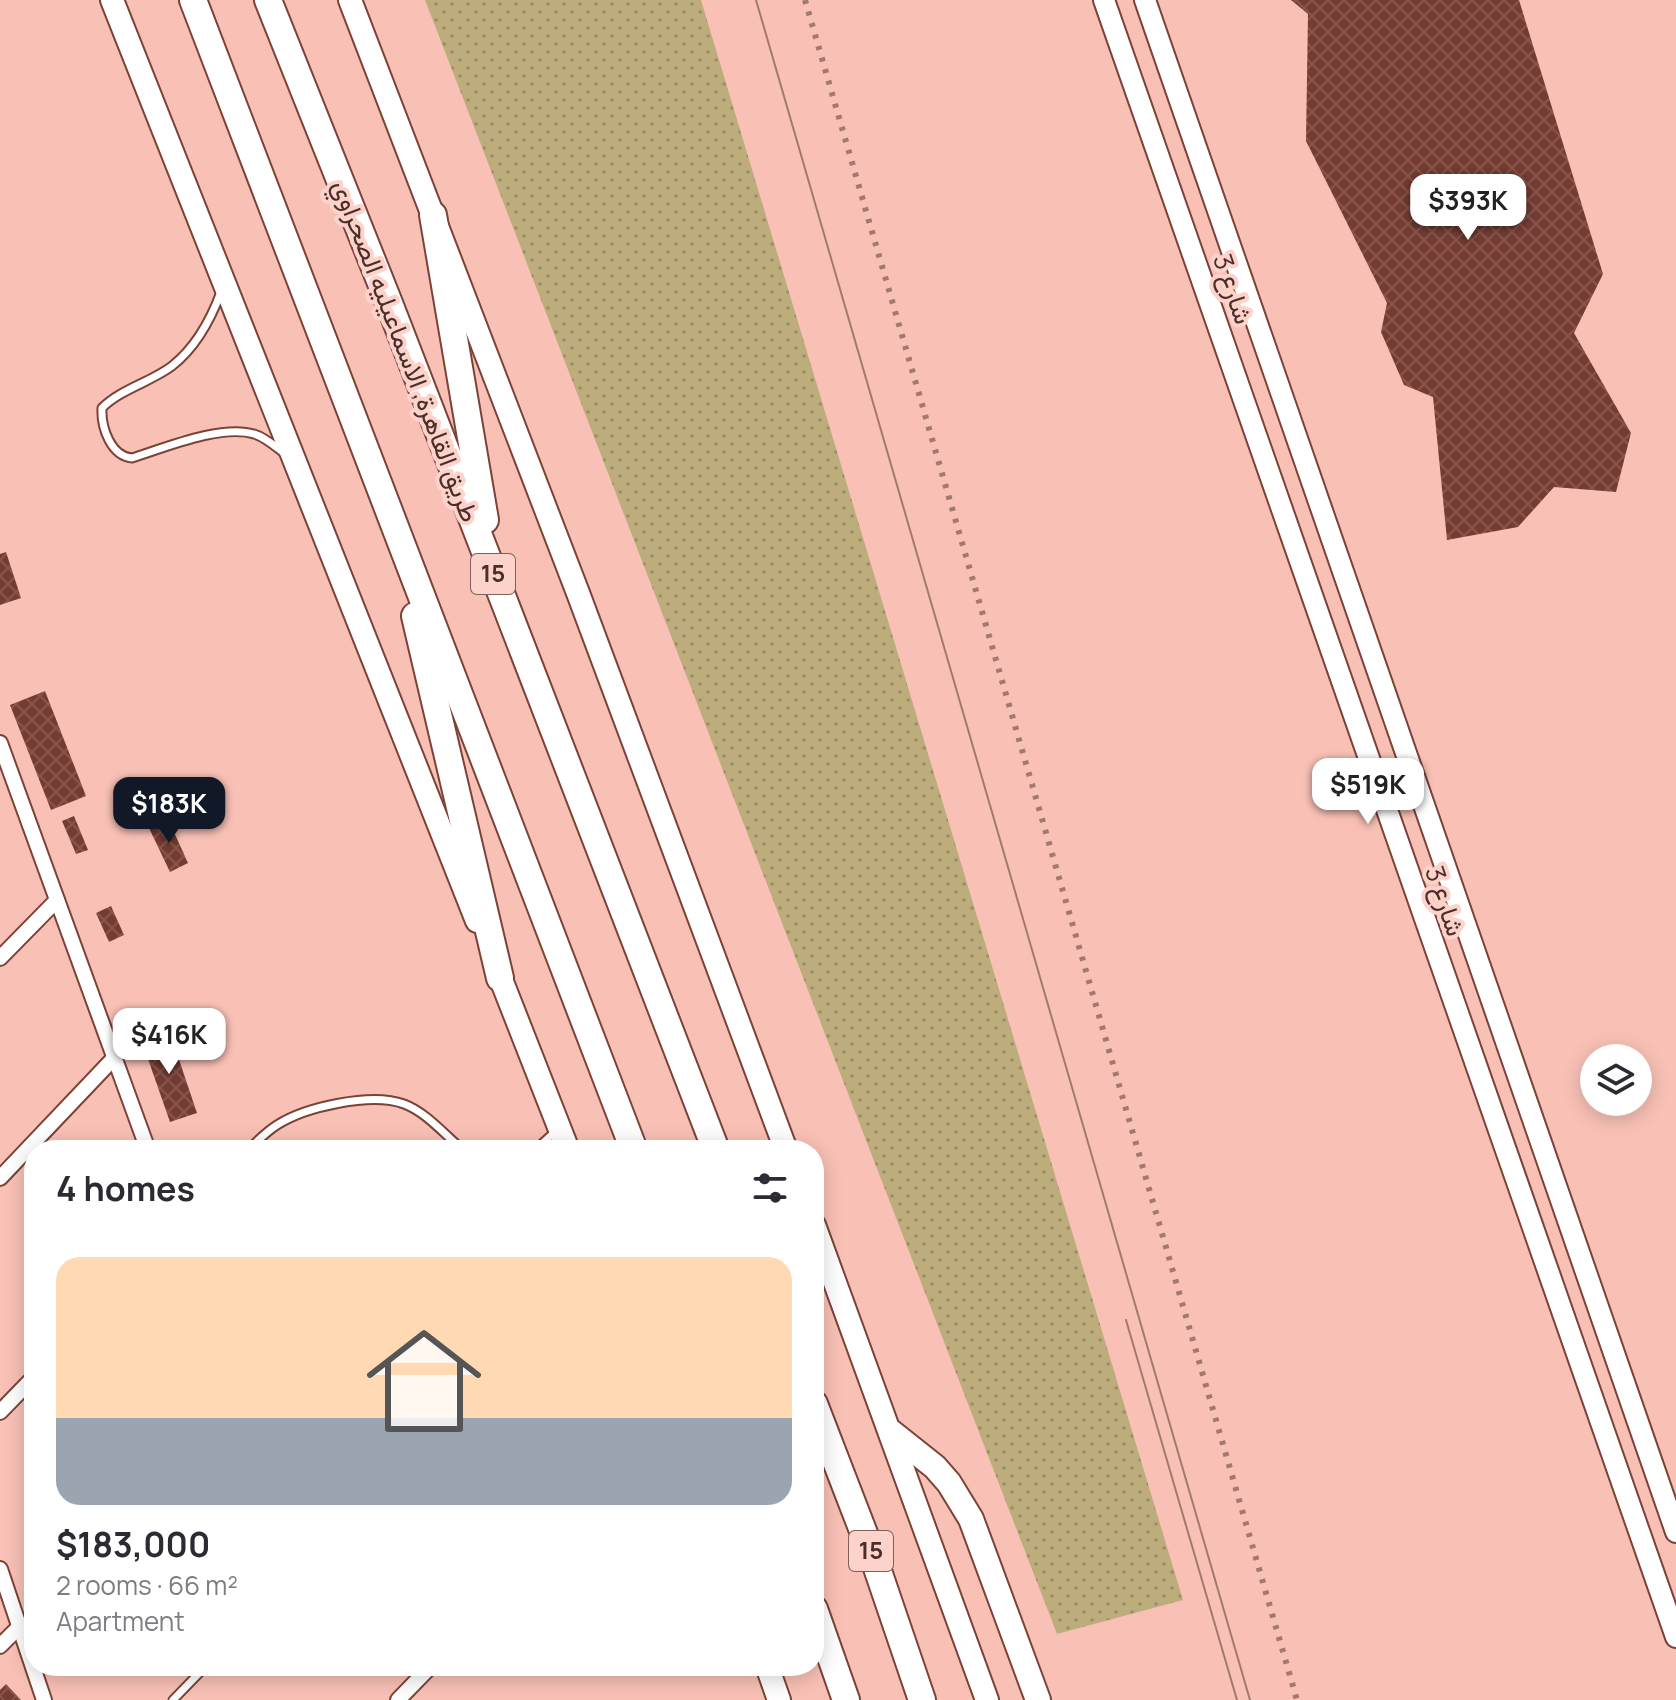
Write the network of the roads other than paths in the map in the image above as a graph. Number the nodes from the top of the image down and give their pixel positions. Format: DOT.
graph roads {
  1 [pos="112,0"];
  2 [pos="193,0"];
  3 [pos="268,0"];
  4 [pos="350,0"];
  5 [pos="1104,0"];
  6 [pos="1145,0"];
  7 [pos="433,215"];
  8 [pos="224,283"];
  9 [pos="297,467"];
  10 [pos="392,519"];
  11 [pos="495,579"];
  12 [pos="0,743"];
  13 [pos="57,900"];
  14 [pos="0,958"];
  15 [pos="500,978"];
  16 [pos="114,1058"];
  17 [pos="560,1128"];
  18 [pos="36,1140"];
  19 [pos="144,1140"];
  20 [pos="259,1140"];
  21 [pos="451,1140"];
  22 [pos="546,1140"];
  23 [pos="564,1140"];
  24 [pos="630,1140"];
  25 [pos="712,1140"];
  26 [pos="782,1140"];
  27 [pos="24,1153"];
  28 [pos="0,1178"];
  29 [pos="824,1252"];
  30 [pos="24,1387"];
  31 [pos="0,1412"];
  32 [pos="824,1430"];
  33 [pos="891,1432"];
  34 [pos="1676,1532"];
  35 [pos="0,1569"];
  36 [pos="19,1627"];
  37 [pos="824,1637"];
  38 [pos="1676,1637"];
  39 [pos="24,1642"];
  40 [pos="0,1646"];
  41 [pos="36,1676"];
  42 [pos="196,1676"];
  43 [pos="421,1676"];
  44 [pos="771,1676"];
  45 [pos="44,1700"];
  46 [pos="173,1700"];
  47 [pos="398,1700"];
  48 [pos="779,1700"];
  49 [pos="846,1700"];
  50 [pos="922,1700"];
  51 [pos="987,1700"];
  52 [pos="1038,1700"];
  1 -- 8 [label="main road"];
  2 -- 10 [label="highway"];
  3 -- 11 [label="highway, طريق القاهرة, الاسماعيليه الصحراوي / 15"];
  4 -- 7 [label="main road"];
  5 -- 38 [label="main road, شارع 3"];
  6 -- 34 [label="main road, شارع 3"];
  7 -- 11 [label="highway"];
  7 -- 26 [label="main road"];
  8 -- 9 [label="main road"];
  8 -- 9 [label="lane"];
  9 -- 15 [label="main road"];
  10 -- 15 [label="highway"];
  10 -- 24 [label="highway"];
  11 -- 25 [label="highway, طريق القاهرة, الاسماعيليه الصحراوي / 15"];
  12 -- 13 [label="street"];
  13 -- 14 [label="street"];
  13 -- 16 [label="street"];
  15 -- 17 [label="main road"];
  16 -- 18 [label="street"];
  16 -- 19 [label="street"];
  17 -- 22 [label="lane"];
  17 -- 23 [label="main road"];
  20 -- 21 [label="lane"];
  27 -- 28 [label="street"];
  29 -- 33 [label="main road"];
  30 -- 31 [label="street"];
  32 -- 50 [label="highway, 15"];
  33 -- 51 [label="main road"];
  33 -- 52 [label="highway"];
  35 -- 36 [label="street"];
  36 -- 39 [label="street"];
  36 -- 40 [label="street"];
  37 -- 49 [label="highway"];
  41 -- 45 [label="street"];
  42 -- 46 [label="lane"];
  43 -- 47 [label="street"];
  44 -- 48 [label="main road"];
}
